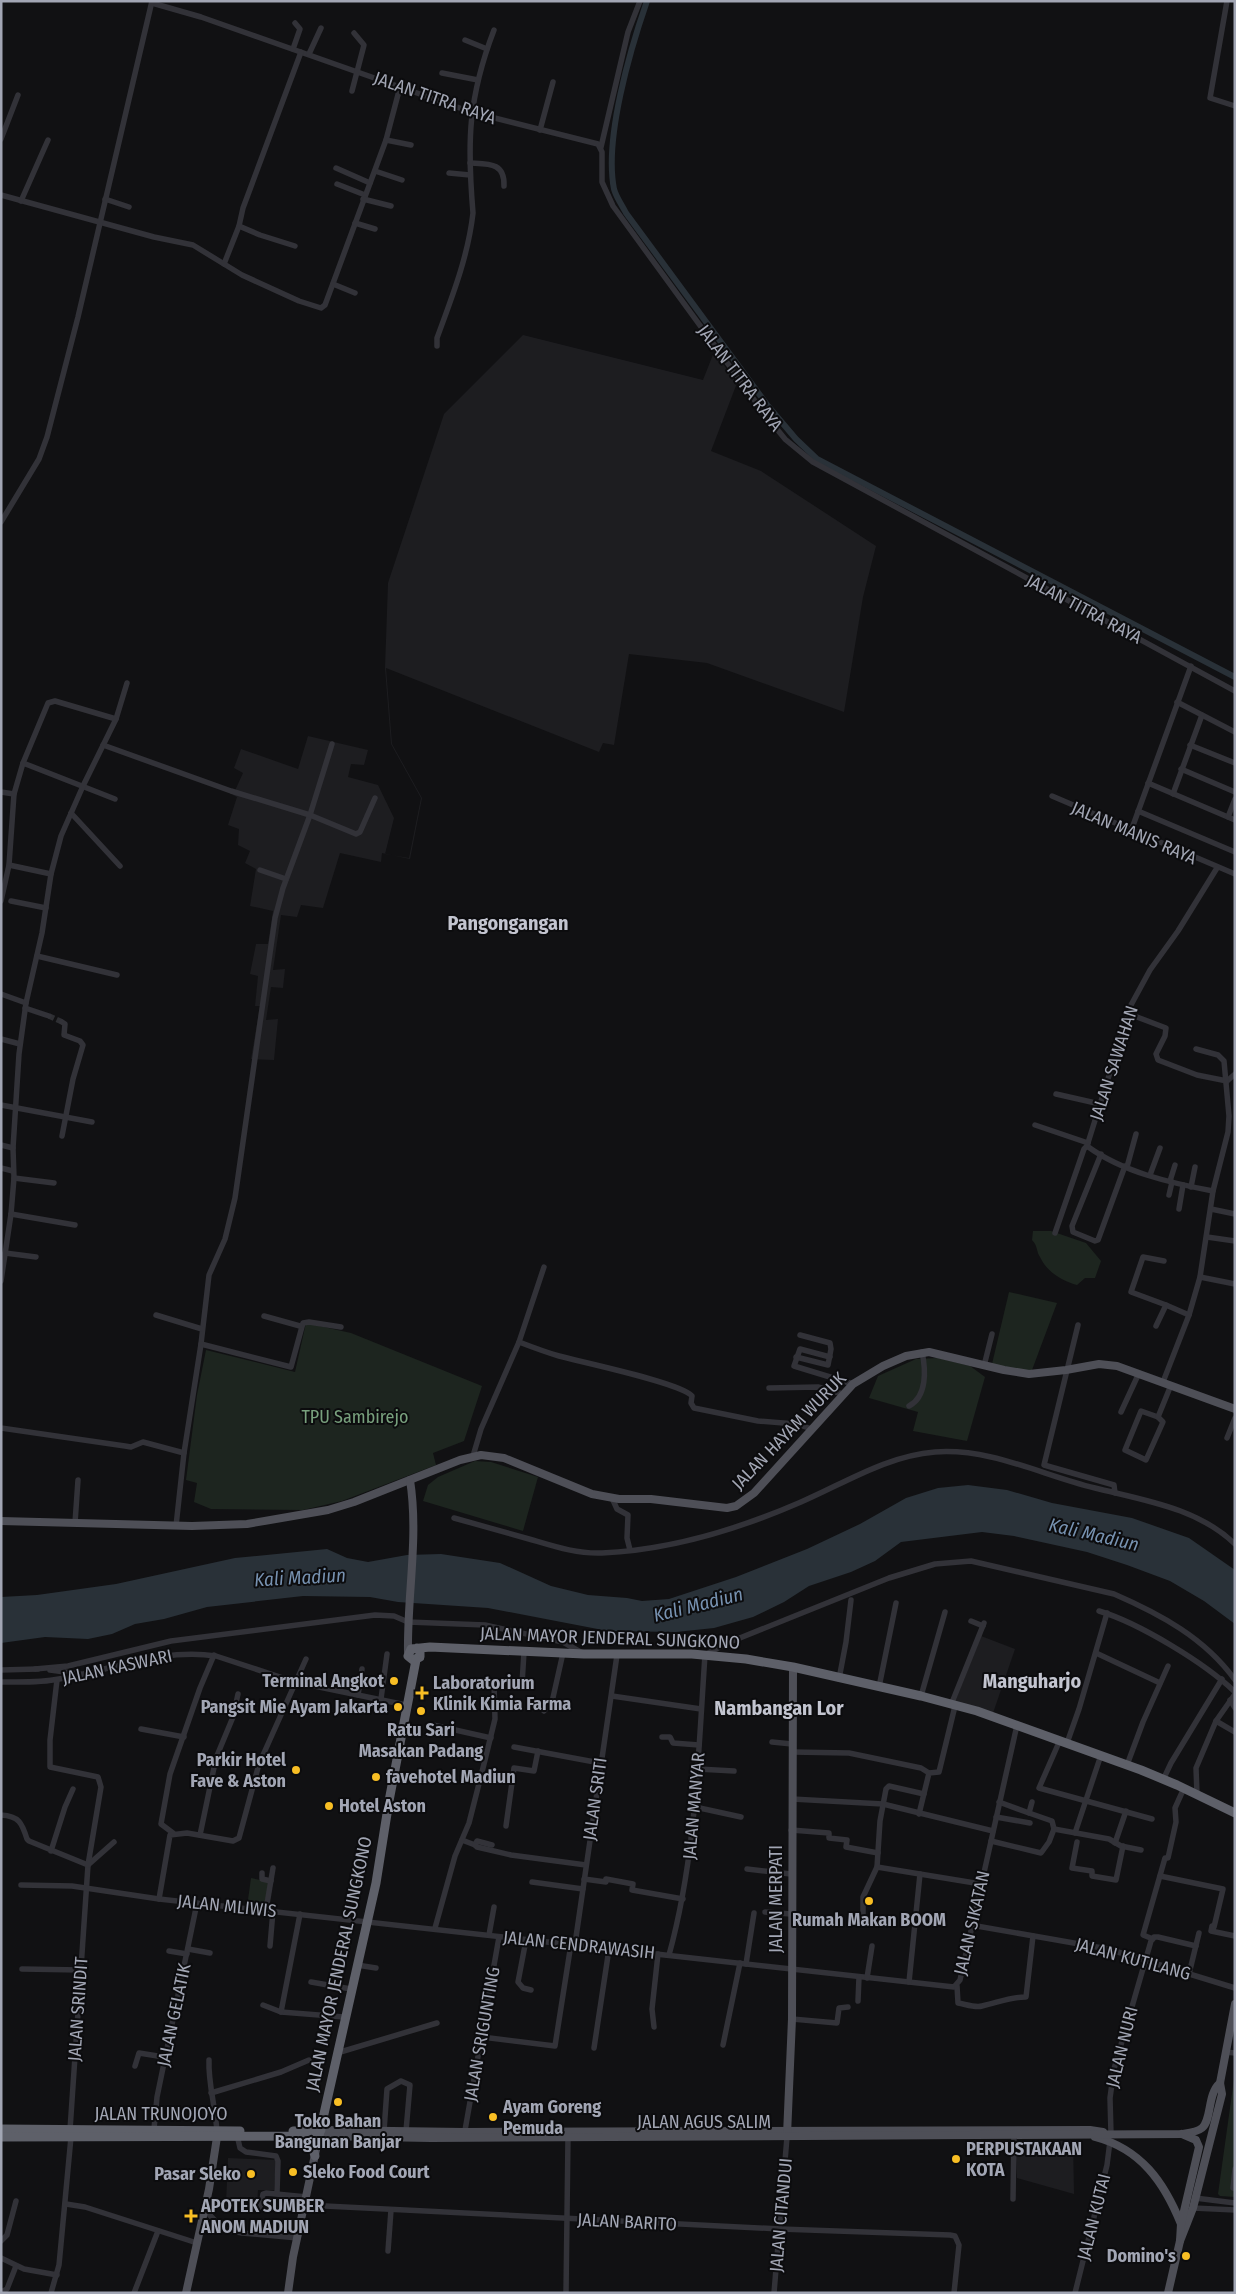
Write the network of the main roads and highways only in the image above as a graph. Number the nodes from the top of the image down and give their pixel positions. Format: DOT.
graph roads {
  1 [pos="1235,1409"];
  2 [pos="410,1480"];
  3 [pos="1,1521"];
  4 [pos="414,1654"];
  5 [pos="793,1667"];
  6 [pos="1235,1813"];
  7 [pos="1235,2004"];
  8 [pos="1220,2083"];
  9 [pos="1,2129"];
  10 [pos="71,2133"];
  11 [pos="320,2133"];
  12 [pos="986,2133"];
  13 [pos="217,2134"];
  14 [pos="237,2134"];
  15 [pos="515,2134"];
  16 [pos="611,2134"];
  17 [pos="787,2134"];
  18 [pos="1182,2134"];
  19 [pos="431,2135"];
  20 [pos="1,2136"];
  21 [pos="296,2136"];
  22 [pos="1110,2138"];
  23 [pos="315,2156"];
  24 [pos="1181,2224"];
  25 [pos="1180,2241"];
  26 [pos="186,2293"];
  27 [pos="288,2293"];
  28 [pos="1168,2293"];
  1 -- 2 [label="main road, JALAN HAYAM WURUK"];
  2 -- 3 [label="main road, JALAN HAYAM WURUK"];
  2 -- 4 [label="main road"];
  4 -- 5 [label="highway, JALAN MAYOR JENDERAL SUNGKONO"];
  4 -- 11 [label="highway, JALAN MAYOR JENDERAL SUNGKONO"];
  5 -- 6 [label="highway, JALAN MAYOR JENDERAL SUNGKONO"];
  5 -- 17 [label="main road, JALAN MERPATI"];
  7 -- 8 [label="main road"];
  8 -- 18 [label="main road"];
  8 -- 25 [label="main road"];
  9 -- 10 [label="highway, JALAN TRUNOJOYO"];
  10 -- 13 [label="highway, JALAN TRUNOJOYO"];
  10 -- 13 [label="highway, JALAN TRUNOJOYO"];
  10 -- 20 [label="highway, JALAN TRUNOJOYO"];
  11 -- 14 [label="highway, JALAN TRUNOJOYO"];
  11 -- 19 [label="main road"];
  11 -- 19 [label="main road"];
  11 -- 21 [label="highway, JALAN TRUNOJOYO"];
  11 -- 23 [label="main road"];
  12 -- 17 [label="main road"];
  12 -- 22 [label="main road"];
  12 -- 22 [label="main road"];
  13 -- 14 [label="highway, JALAN TRUNOJOYO"];
  13 -- 26 [label="main road"];
  14 -- 21 [label="highway, JALAN TRUNOJOYO"];
  15 -- 16 [label="main road"];
  15 -- 16 [label="main road"];
  15 -- 19 [label="main road"];
  16 -- 17 [label="main road"];
  18 -- 22 [label="main road"];
  18 -- 24 [label="main road"];
  21 -- 23 [label="highway"];
  22 -- 24 [label="main road"];
  23 -- 27 [label="main road"];
  24 -- 25 [label="main road"];
  25 -- 28 [label="main road"];
}
